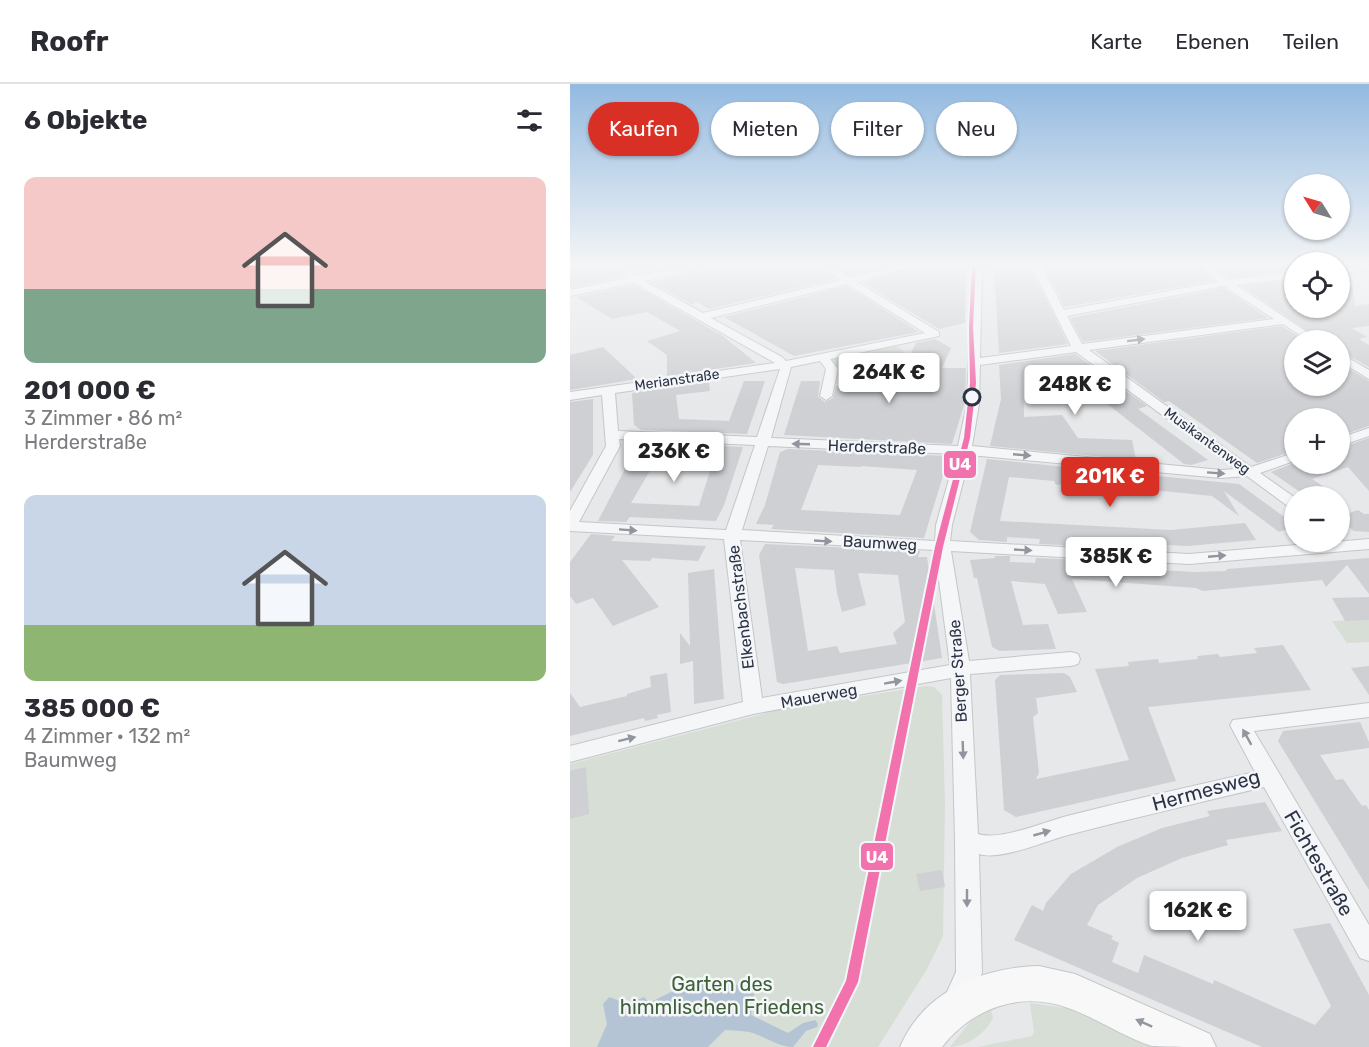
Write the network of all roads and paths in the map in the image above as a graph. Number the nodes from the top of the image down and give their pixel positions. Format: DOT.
graph roads {
  1 [pos="689,310"];
  2 [pos="730,310"];
  3 [pos="896,310"];
  4 [pos="976,310"];
  5 [pos="1058,310"];
  6 [pos="1082,310"];
  7 [pos="1267,310"];
  8 [pos="1060,314"];
  9 [pos="701,317"];
  10 [pos="1284,321"];
  11 [pos="1298,330"];
  12 [pos="1077,348"];
  13 [pos="823,357"];
  14 [pos="974,362"];
  15 [pos="1350,363"];
  16 [pos="784,365"];
  17 [pos="1369,375"];
  18 [pos="608,389"];
  19 [pos="570,396"];
  20 [pos="826,396"];
  21 [pos="1369,432"];
  22 [pos="612,435"];
  23 [pos="1350,439"];
  24 [pos="764,443"];
  25 [pos="964,450"];
  26 [pos="1284,460"];
  27 [pos="1249,472"];
  28 [pos="1284,497"];
  29 [pos="570,526"];
  30 [pos="732,536"];
  31 [pos="1350,542"];
  32 [pos="1369,544"];
  33 [pos="942,546"];
  34 [pos="1284,548"];
  35 [pos="1071,659"];
  36 [pos="960,670"];
  37 [pos="753,707"];
  38 [pos="1369,710"];
  39 [pos="570,754"];
  40 [pos="1269,777"];
  41 [pos="967,840"];
  42 [pos="1369,949"];
  43 [pos="954,1006"];
  44 [pos="919,1047"];
  45 [pos="1197,1047"];
  1 -- 9 [label="street"];
  2 -- 9 [label="street"];
  3 -- 13 [label="street, Merianstraße"];
  4 -- 14 [label="street, Berger Straße"];
  5 -- 8 [label="street, Musikantenweg"];
  6 -- 8 [label="street"];
  7 -- 10 [label="street"];
  8 -- 12 [label="street, Musikantenweg"];
  9 -- 16 [label="street"];
  10 -- 11 [label="street"];
  12 -- 10 [label="street, one-way"];
  12 -- 14 [label="street"];
  12 -- 27 [label="street, Musikantenweg"];
  13 -- 16 [label="street, Merianstraße"];
  13 -- 20 [label="street"];
  14 -- 25 [label="street, Berger Straße"];
  15 -- 17 [label="street"];
  16 -- 18 [label="street, Merianstraße"];
  16 -- 24 [label="street, Elkenbachstraße"];
  18 -- 19 [label="street, Merianstraße"];
  18 -- 22 [label="street"];
  21 -- 23 [label="street"];
  22 -- 24 [label="street, Herderstraße"];
  22 -- 29 [label="street"];
  25 -- 24 [label="street, Herderstraße, one-way"];
  24 -- 30 [label="street, Elkenbachstraße"];
  25 -- 27 [label="street, Herderstraße, one-way"];
  25 -- 33 [label="street, Berger Straße"];
  26 -- 27 [label="street, Herderstraße"];
  27 -- 28 [label="street, Musikantenweg"];
  29 -- 30 [label="street, Baumweg, one-way"];
  30 -- 33 [label="street, Baumweg, one-way"];
  30 -- 37 [label="street, Elkenbachstraße"];
  31 -- 32 [label="street, Baumweg"];
  33 -- 34 [label="street, Baumweg, one-way"];
  33 -- 36 [label="street, Berger Straße"];
  35 -- 36 [label="street, Mauerweg"];
  37 -- 36 [label="street, Mauerweg, one-way"];
  36 -- 41 [label="street, Berger Straße, one-way"];
  39 -- 37 [label="street, Mauerweg, one-way"];
  40 -- 38 [label="street, Hermesweg, one-way"];
  41 -- 40 [label="street, Hermesweg, one-way"];
  40 -- 42 [label="street, Fichtestraße"];
  41 -- 43 [label="street, Berger Straße, one-way"];
  43 -- 44 [label="main road"];
  45 -- 43 [label="main road, one-way"];
}
